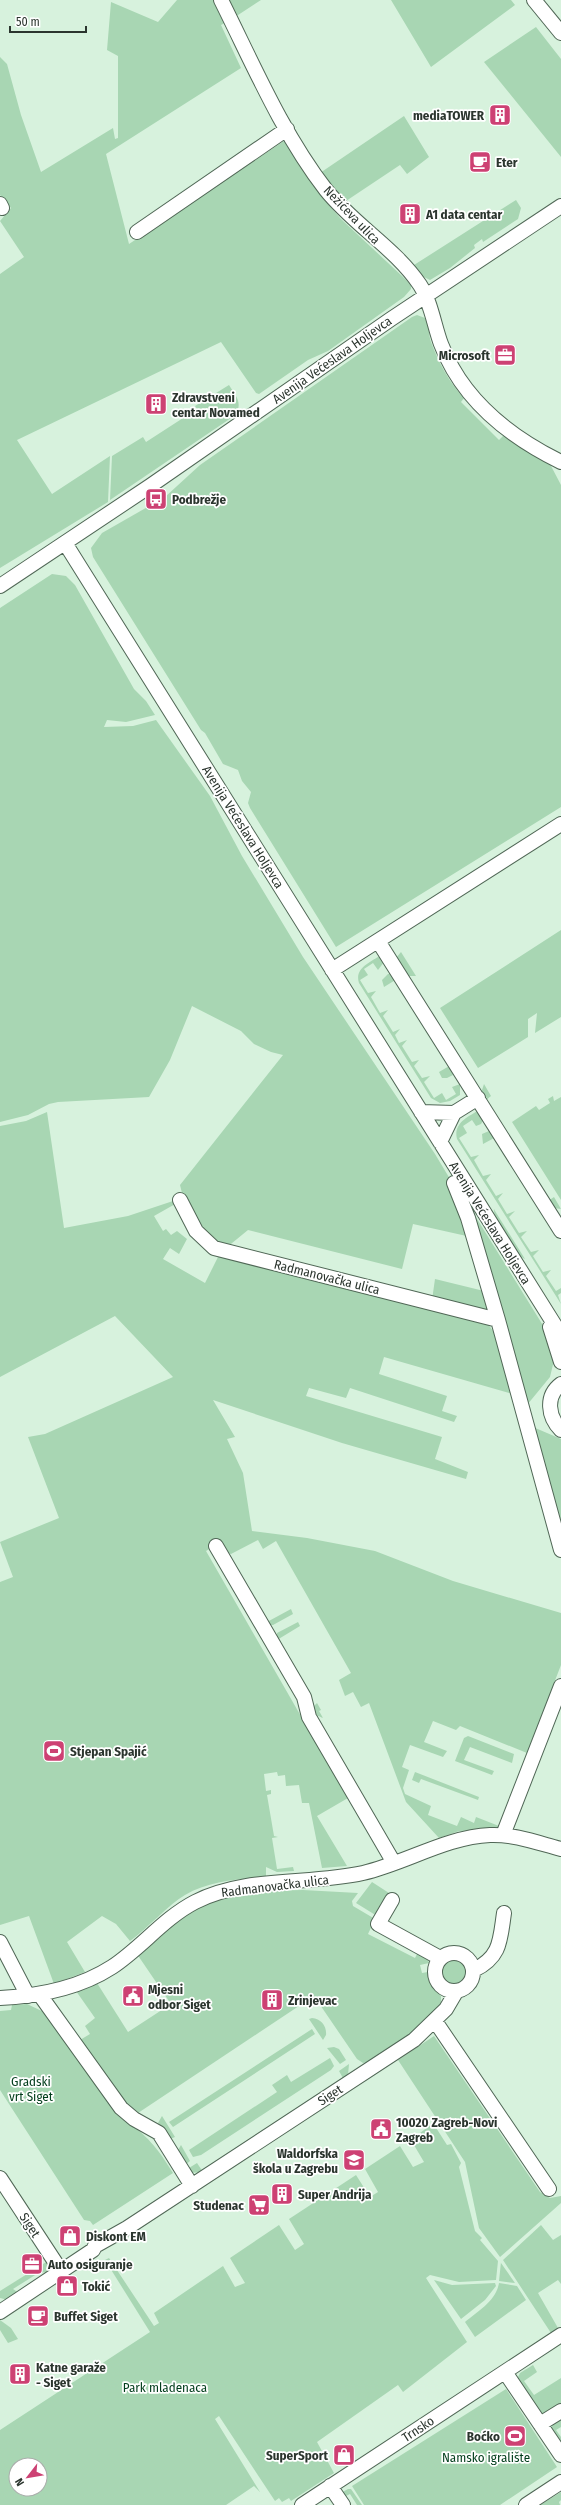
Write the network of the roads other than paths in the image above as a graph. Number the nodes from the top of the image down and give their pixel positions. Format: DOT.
graph roads {
  1 [pos="221,0"];
  2 [pos="534,0"];
  3 [pos="561,33"];
  4 [pos="287,129"];
  5 [pos="561,206"];
  6 [pos="137,232"];
  7 [pos="426,295"];
  8 [pos="561,462"];
  9 [pos="65,543"];
  10 [pos="0,586"];
  11 [pos="561,824"];
  12 [pos="378,941"];
  13 [pos="332,970"];
  14 [pos="478,1098"];
  15 [pos="421,1112"];
  16 [pos="454,1113"];
  17 [pos="440,1142"];
  18 [pos="454,1183"];
  19 [pos="180,1200"];
  20 [pos="561,1231"];
  21 [pos="541,1304"];
  22 [pos="498,1320"];
  23 [pos="561,1335"];
  24 [pos="561,1362"];
  25 [pos="561,1384"];
  26 [pos="561,1430"];
  27 [pos="216,1546"];
  28 [pos="561,1550"];
  29 [pos="561,1686"];
  30 [pos="503,1835"];
  31 [pos="561,1849"];
  32 [pos="394,1863"];
  33 [pos="392,1900"];
  34 [pos="504,1913"];
  35 [pos="0,1942"];
  36 [pos="440,1958"];
  37 [pos="474,1970"];
  38 [pos="456,1992"];
  39 [pos="34,1996"];
  40 [pos="0,1998"];
  41 [pos="435,2021"];
  42 [pos="0,2178"];
  43 [pos="192,2186"];
  44 [pos="549,2188"];
  45 [pos="61,2272"];
  46 [pos="0,2312"];
  47 [pos="561,2335"];
  48 [pos="505,2372"];
  49 [pos="561,2411"];
  50 [pos="540,2424"];
  51 [pos="561,2455"];
  52 [pos="561,2482"];
  53 [pos="330,2486"];
  54 [pos="302,2505"];
  55 [pos="343,2505"];
  56 [pos="526,2505"];
  1 -- 4 [label="street, Nežićeva ulica"];
  2 -- 3 [label="street"];
  4 -- 6 [label="street"];
  4 -- 7 [label="street, Nežićeva ulica"];
  5 -- 7 [label="street, Avenija Većeslava Holjevca"];
  7 -- 8 [label="street"];
  7 -- 9 [label="street, Avenija Većeslava Holjevca"];
  9 -- 10 [label="street, Avenija Većeslava Holjevca"];
  9 -- 13 [label="street, Avenija Većeslava Holjevca"];
  11 -- 12 [label="street"];
  12 -- 13 [label="street"];
  12 -- 14 [label="street"];
  13 -- 15 [label="street, Avenija Većeslava Holjevca"];
  14 -- 16 [label="street"];
  14 -- 20 [label="street"];
  15 -- 16 [label="street"];
  15 -- 17 [label="street, Avenija Većeslava Holjevca"];
  16 -- 17 [label="street"];
  17 -- 21 [label="street, Avenija Većeslava Holjevca"];
  18 -- 22 [label="street"];
  19 -- 22 [label="street, Radmanovačka ulica"];
  21 -- 23 [label="street, Avenija Većeslava Holjevca"];
  21 -- 24 [label="street, Avenija Većeslava Holjevca"];
  22 -- 28 [label="street"];
  25 -- 26 [label="street"];
  27 -- 32 [label="street"];
  29 -- 30 [label="street"];
  30 -- 31 [label="street, Radmanovačka ulica"];
  30 -- 32 [label="street, Radmanovačka ulica"];
  32 -- 39 [label="street, Radmanovačka ulica"];
  33 -- 36 [label="street"];
  34 -- 37 [label="street"];
  35 -- 39 [label="street"];
  36 -- 37 [label="street"];
  36 -- 38 [label="street"];
  37 -- 38 [label="street"];
  38 -- 41 [label="street, Siget"];
  39 -- 40 [label="street"];
  39 -- 43 [label="street"];
  41 -- 43 [label="street, Siget"];
  41 -- 44 [label="street"];
  42 -- 45 [label="street, Siget"];
  43 -- 45 [label="street, Siget"];
  45 -- 46 [label="street, Siget"];
  47 -- 48 [label="street, Trnsko"];
  48 -- 50 [label="street"];
  48 -- 53 [label="street, Trnsko"];
  49 -- 50 [label="street"];
  50 -- 51 [label="street"];
  52 -- 56 [label="street"];
  53 -- 54 [label="street, Trnsko"];
  53 -- 55 [label="street"];
}
